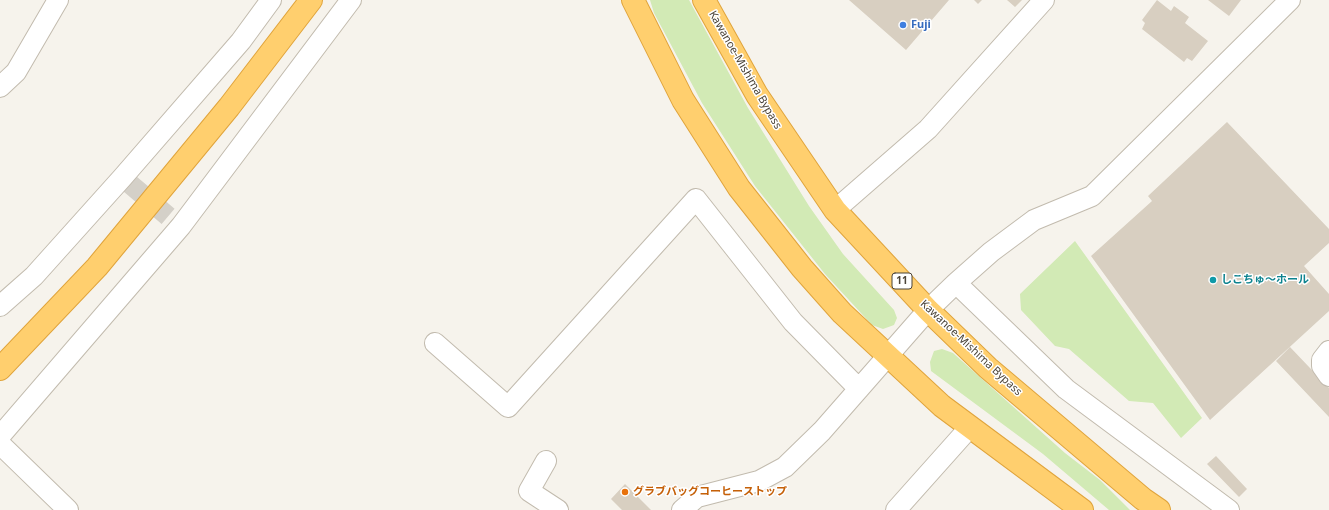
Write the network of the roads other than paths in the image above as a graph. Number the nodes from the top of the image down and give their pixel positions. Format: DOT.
graph roads {
  1 [pos="58,0"];
  2 [pos="271,0"];
  3 [pos="306,0"];
  4 [pos="312,0"];
  5 [pos="351,0"];
  6 [pos="633,0"];
  7 [pos="1044,0"];
  8 [pos="1290,0"];
  9 [pos="705,1"];
  10 [pos="0,87"];
  11 [pos="229,107"];
  12 [pos="836,210"];
  13 [pos="956,283"];
  14 [pos="0,306"];
  15 [pos="928,310"];
  16 [pos="435,343"];
  17 [pos="1329,351"];
  18 [pos="888,357"];
  19 [pos="0,369"];
  20 [pos="1329,376"];
  21 [pos="859,389"];
  22 [pos="970,428"];
  23 [pos="0,436"];
  24 [pos="0,444"];
  25 [pos="546,462"];
  26 [pos="68,510"];
  27 [pos="558,510"];
  28 [pos="682,510"];
  29 [pos="896,510"];
  30 [pos="1082,510"];
  31 [pos="1160,510"];
  32 [pos="1229,510"];
  1 -- 10 [label="street"];
  2 -- 14 [label="street"];
  3 -- 11 [label="highway"];
  4 -- 11 [label="highway"];
  5 -- 23 [label="street"];
  6 -- 18 [label="highway"];
  7 -- 12 [label="street"];
  8 -- 13 [label="street"];
  9 -- 12 [label="highway, Kawanoe-Mishima Bypass / 11"];
  11 -- 19 [label="highway"];
  12 -- 15 [label="highway, Kawanoe-Mishima Bypass / 11"];
  13 -- 15 [label="street"];
  13 -- 32 [label="street"];
  15 -- 18 [label="street"];
  15 -- 31 [label="highway, Kawanoe-Mishima Bypass / 11"];
  16 -- 21 [label="street"];
  17 -- 20 [label="street"];
  18 -- 21 [label="street"];
  18 -- 22 [label="highway"];
  21 -- 28 [label="street"];
  22 -- 29 [label="street"];
  22 -- 30 [label="highway"];
  24 -- 26 [label="street"];
  25 -- 27 [label="street"];
}
